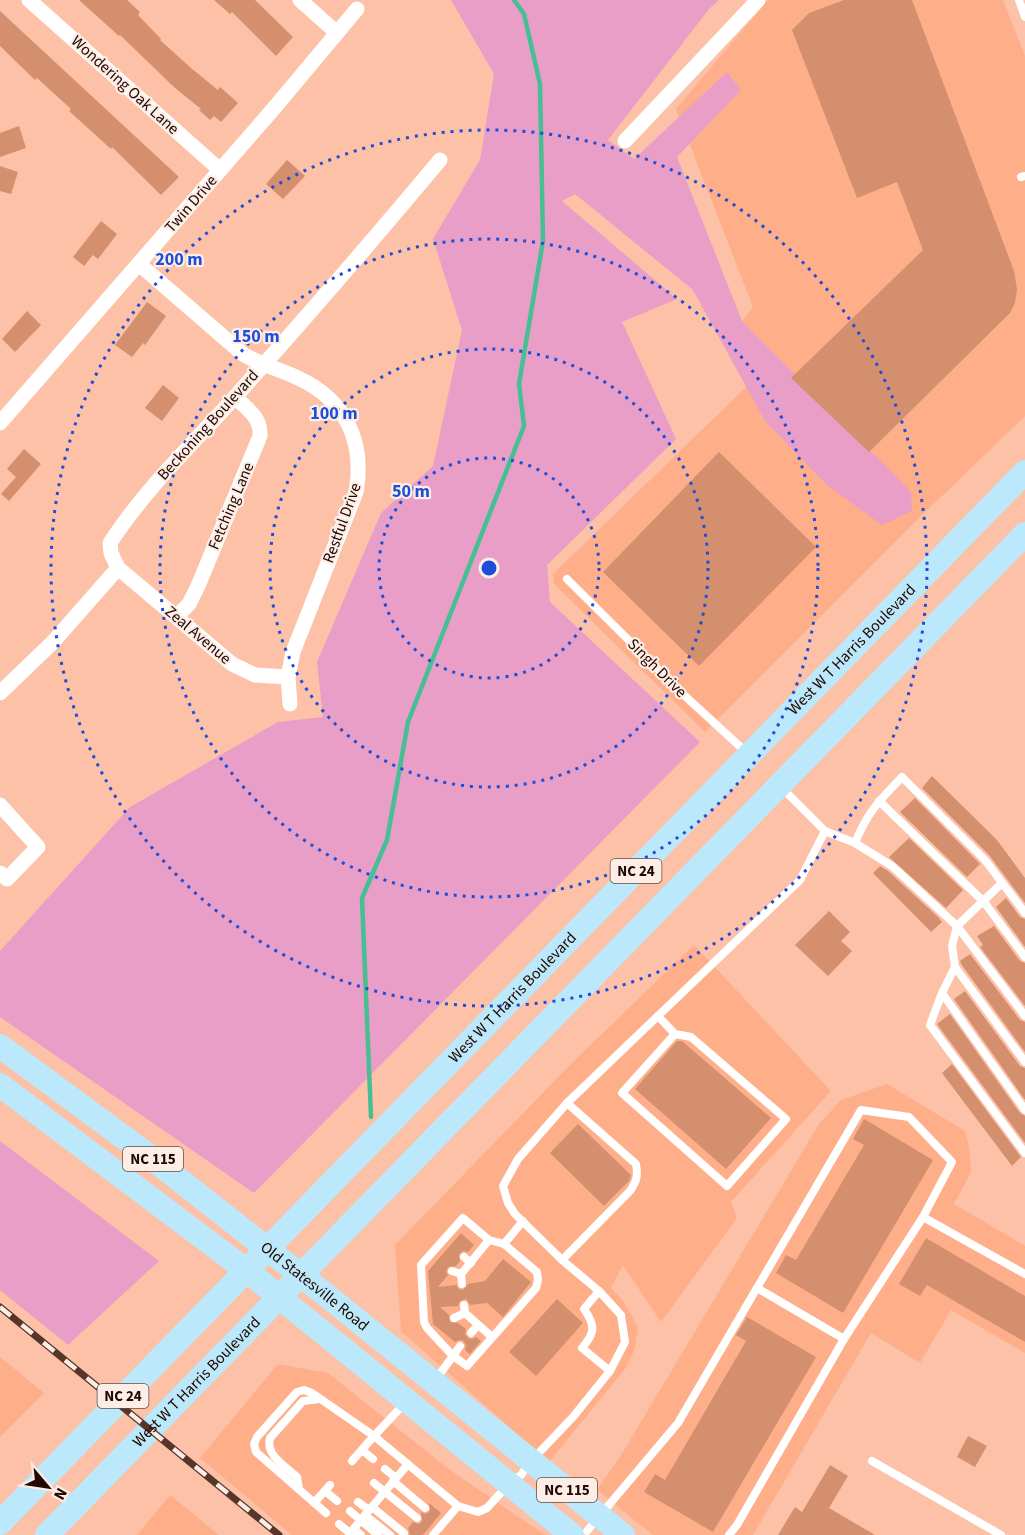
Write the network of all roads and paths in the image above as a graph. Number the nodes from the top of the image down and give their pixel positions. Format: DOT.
graph roads {
  1 [pos="29,0"];
  2 [pos="300,0"];
  3 [pos="758,0"];
  4 [pos="1019,0"];
  5 [pos="357,9"];
  6 [pos="1025,17"];
  7 [pos="337,33"];
  8 [pos="625,141"];
  9 [pos="440,160"];
  10 [pos="220,170"];
  11 [pos="139,264"];
  12 [pos="263,364"];
  13 [pos="235,397"];
  14 [pos="0,423"];
  15 [pos="1025,472"];
  16 [pos="1025,524"];
  17 [pos="1025,534"];
  18 [pos="118,568"];
  19 [pos="988,572"];
  20 [pos="567,579"];
  21 [pos="176,617"];
  22 [pos="288,677"];
  23 [pos="0,693"];
  24 [pos="290,704"];
  25 [pos="749,755"];
  26 [pos="779,785"];
  27 [pos="879,801"];
  28 [pos="0,805"];
  29 [pos="825,831"];
  30 [pos="855,843"];
  31 [pos="0,873"];
  32 [pos="1002,883"];
  33 [pos="984,902"];
  34 [pos="1025,913"];
  35 [pos="957,926"];
  36 [pos="1025,957"];
  37 [pos="955,967"];
  38 [pos="942,993"];
  39 [pos="658,1016"];
  40 [pos="1025,1016"];
  41 [pos="675,1034"];
  42 [pos="0,1046"];
  43 [pos="1025,1062"];
  44 [pos="0,1085"];
  45 [pos="567,1103"];
  46 [pos="1025,1110"];
  47 [pos="1025,1153"];
  48 [pos="923,1217"];
  49 [pos="523,1221"];
  50 [pos="443,1240"];
  51 [pos="489,1240"];
  52 [pos="504,1244"];
  53 [pos="450,1246"];
  54 [pos="267,1249"];
  55 [pos="428,1257"];
  56 [pos="464,1257"];
  57 [pos="562,1260"];
  58 [pos="436,1263"];
  59 [pos="471,1263"];
  60 [pos="246,1270"];
  61 [pos="452,1271"];
  62 [pos="461,1274"];
  63 [pos="1025,1274"];
  64 [pos="302,1276"];
  65 [pos="462,1284"];
  66 [pos="757,1288"];
  67 [pos="599,1291"];
  68 [pos="280,1298"];
  69 [pos="453,1318"];
  70 [pos="478,1325"];
  71 [pos="471,1333"];
  72 [pos="492,1337"];
  73 [pos="844,1339"];
  74 [pos="460,1346"];
  75 [pos="453,1356"];
  76 [pos="610,1371"];
  77 [pos="434,1382"];
  78 [pos="320,1399"];
  79 [pos="407,1401"];
  80 [pos="374,1437"];
  81 [pos="362,1450"];
  82 [pos="373,1459"];
  83 [pos="352,1461"];
  84 [pos="872,1461"];
  85 [pos="408,1464"];
  86 [pos="385,1469"];
  87 [pos="520,1474"];
  88 [pos="395,1480"];
  89 [pos="374,1483"];
  90 [pos="299,1489"];
  91 [pos="385,1492"];
  92 [pos="337,1500"];
  93 [pos="358,1502"];
  94 [pos="314,1503"];
  95 [pos="458,1506"];
  96 [pos="425,1508"];
  97 [pos="350,1511"];
  98 [pos="326,1513"];
  99 [pos="367,1513"];
  100 [pos="417,1518"];
  101 [pos="0,1523"];
  102 [pos="339,1524"];
  103 [pos="587,1529"];
  104 [pos="352,1532"];
  105 [pos="432,1532"];
  106 [pos="404,1533"];
  107 [pos="48,1535"];
  108 [pos="361,1535"];
  109 [pos="378,1535"];
  110 [pos="390,1535"];
  111 [pos="623,1535"];
  112 [pos="729,1535"];
  113 [pos="1001,1535"];
  1 -- 10 [label="street, Wondering Oak Lane"];
  2 -- 7 [label="street"];
  3 -- 8 [label="street"];
  4 -- 6 [label="lane"];
  5 -- 7 [label="street, Twin Drive"];
  7 -- 10 [label="street, Twin Drive"];
  9 -- 12 [label="street, Beckoning Boulevard"];
  10 -- 11 [label="street, Twin Drive"];
  11 -- 12 [label="street, Restful Drive"];
  11 -- 14 [label="street, Twin Drive"];
  12 -- 13 [label="street, Beckoning Boulevard"];
  12 -- 22 [label="street, Restful Drive"];
  13 -- 18 [label="street, Beckoning Boulevard"];
  13 -- 21 [label="street, Fetching Lane"];
  15 -- 25 [label="main road, West W T Harris Boulevard / NC 24"];
  16 -- 19 [label="main road"];
  17 -- 19 [label="main road, West W T Harris Boulevard / NC 24"];
  18 -- 21 [label="street, Zeal Avenue"];
  18 -- 23 [label="street"];
  19 -- 26 [label="main road, West W T Harris Boulevard / NC 24"];
  20 -- 25 [label="lane, Singh Drive"];
  21 -- 22 [label="street, Zeal Avenue"];
  22 -- 24 [label="street, Restful Drive"];
  25 -- 54 [label="main road, West W T Harris Boulevard / NC 24"];
  26 -- 29 [label="lane"];
  26 -- 64 [label="main road, West W T Harris Boulevard / NC 24"];
  27 -- 30 [label="lane"];
  27 -- 32 [label="lane"];
  27 -- 33 [label="lane"];
  28 -- 31 [label="street"];
  29 -- 30 [label="lane"];
  29 -- 39 [label="lane"];
  30 -- 35 [label="lane"];
  32 -- 33 [label="lane"];
  32 -- 34 [label="lane"];
  33 -- 35 [label="lane"];
  33 -- 36 [label="lane"];
  35 -- 37 [label="lane"];
  35 -- 40 [label="lane"];
  37 -- 38 [label="lane"];
  37 -- 43 [label="lane"];
  38 -- 46 [label="lane"];
  38 -- 47 [label="lane"];
  39 -- 41 [label="lane"];
  39 -- 45 [label="lane"];
  41 -- 41 [label="lane"];
  42 -- 54 [label="main road, Old Statesville Road / NC 115"];
  44 -- 60 [label="main road, Old Statesville Road / NC 115"];
  45 -- 49 [label="lane"];
  45 -- 57 [label="lane"];
  48 -- 63 [label="lane"];
  48 -- 66 [label="lane"];
  48 -- 73 [label="lane"];
  49 -- 52 [label="lane"];
  49 -- 57 [label="lane"];
  50 -- 51 [label="lane"];
  50 -- 53 [label="lane"];
  50 -- 55 [label="lane"];
  51 -- 52 [label="lane"];
  51 -- 59 [label="lane"];
  52 -- 72 [label="lane"];
  54 -- 60 [label="main road, West W T Harris Boulevard / NC 24"];
  54 -- 64 [label="main road, Old Statesville Road / NC 115"];
  55 -- 58 [label="lane"];
  55 -- 75 [label="lane"];
  56 -- 59 [label="lane"];
  57 -- 67 [label="lane"];
  59 -- 62 [label="lane"];
  60 -- 68 [label="main road, Old Statesville Road / NC 115"];
  60 -- 101 [label="main road, West W T Harris Boulevard / NC 24"];
  61 -- 62 [label="lane"];
  62 -- 65 [label="lane"];
  64 -- 68 [label="main road, West W T Harris Boulevard / NC 24"];
  64 -- 77 [label="main road, Old Statesville Road / NC 115"];
  66 -- 73 [label="lane"];
  66 -- 103 [label="lane"];
  67 -- 76 [label="lane"];
  67 -- 76 [label="lane"];
  68 -- 79 [label="main road, Old Statesville Road / NC 115"];
  68 -- 107 [label="main road, West W T Harris Boulevard / NC 24"];
  69 -- 70 [label="lane"];
  70 -- 71 [label="lane"];
  70 -- 72 [label="lane"];
  72 -- 75 [label="lane"];
  73 -- 112 [label="lane"];
  74 -- 75 [label="lane"];
  75 -- 77 [label="lane"];
  76 -- 87 [label="lane"];
  77 -- 87 [label="main road, Old Statesville Road / NC 115"];
  78 -- 80 [label="lane"];
  78 -- 90 [label="lane"];
  78 -- 90 [label="lane"];
  79 -- 80 [label="lane"];
  79 -- 87 [label="main road, Old Statesville Road / NC 115"];
  80 -- 81 [label="lane"];
  80 -- 85 [label="lane"];
  81 -- 82 [label="lane"];
  81 -- 83 [label="lane"];
  84 -- 113 [label="lane"];
  85 -- 88 [label="lane"];
  85 -- 95 [label="lane"];
  86 -- 88 [label="lane"];
  87 -- 95 [label="lane"];
  87 -- 103 [label="main road, Old Statesville Road / NC 115"];
  87 -- 103 [label="main road, Old Statesville Road / NC 115"];
  88 -- 91 [label="lane"];
  88 -- 96 [label="lane"];
  89 -- 91 [label="lane"];
  90 -- 94 [label="lane"];
  91 -- 99 [label="lane"];
  91 -- 100 [label="lane"];
  92 -- 94 [label="lane"];
  93 -- 99 [label="lane"];
  94 -- 98 [label="lane"];
  95 -- 105 [label="lane"];
  97 -- 99 [label="lane"];
  99 -- 104 [label="lane"];
  99 -- 106 [label="lane"];
  99 -- 109 [label="lane"];
  99 -- 110 [label="lane"];
  102 -- 104 [label="lane"];
  103 -- 111 [label="main road, Old Statesville Road / NC 115"];
  104 -- 108 [label="lane"];
}
